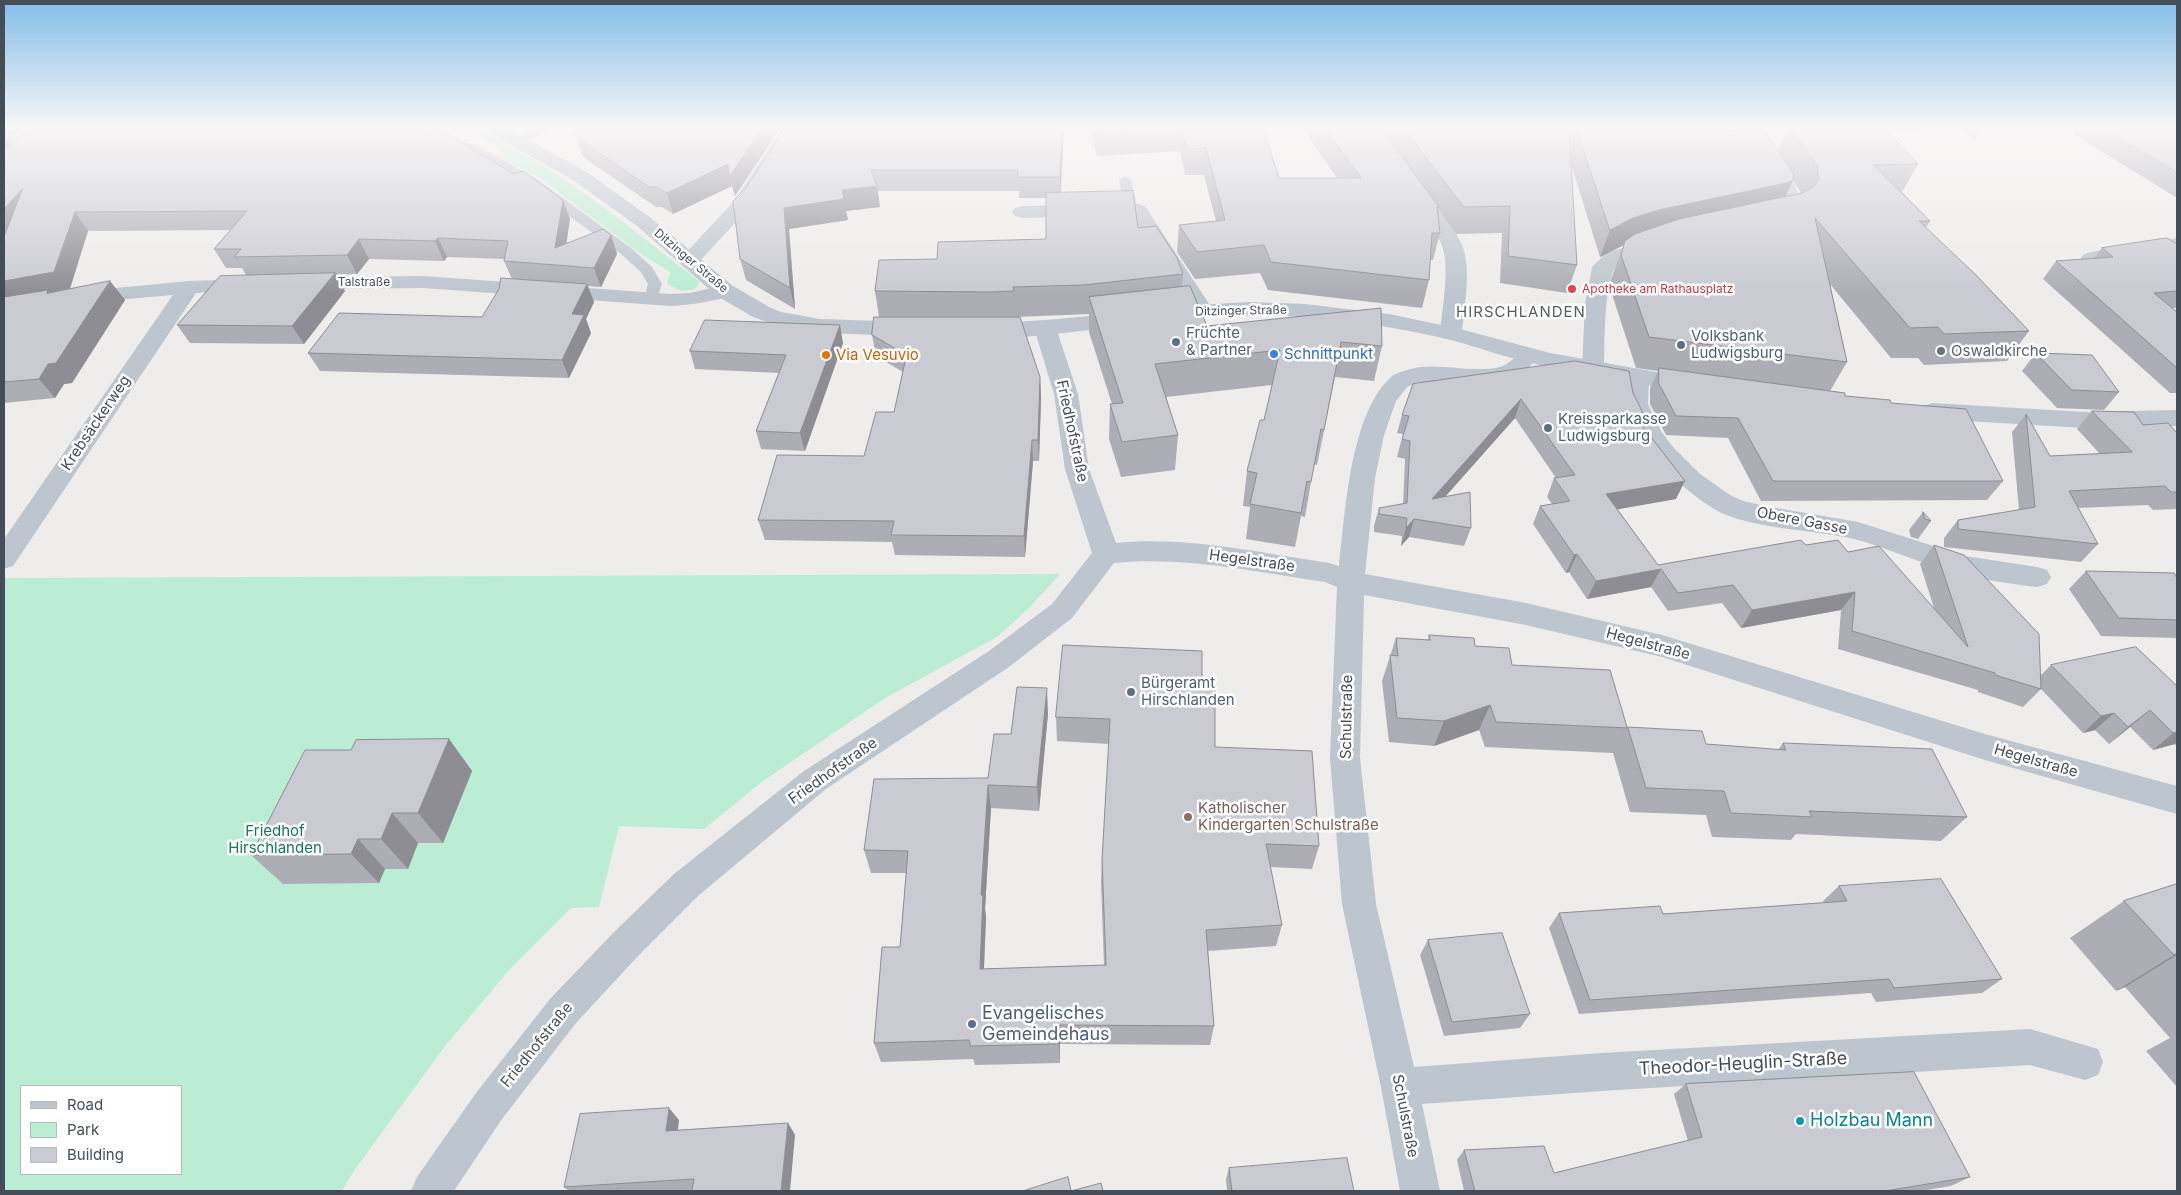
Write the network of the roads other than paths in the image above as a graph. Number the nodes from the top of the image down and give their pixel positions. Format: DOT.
graph roads {
  1 [pos="1407,182"];
  2 [pos="533,183"];
  3 [pos="589,183"];
  4 [pos="758,183"];
  5 [pos="1126,183"];
  6 [pos="1783,183"];
  7 [pos="1131,210"];
  8 [pos="1022,212"];
  9 [pos="1752,223"];
  10 [pos="1673,239"];
  11 [pos="2177,244"];
  12 [pos="2091,258"];
  13 [pos="690,260"];
  14 [pos="189,286"];
  15 [pos="724,291"];
  16 [pos="651,298"];
  17 [pos="58,301"];
  18 [pos="1202,310"];
  19 [pos="1046,328"];
  20 [pos="934,329"];
  21 [pos="962,329"];
  22 [pos="1451,333"];
  23 [pos="1528,355"];
  24 [pos="1593,368"];
  25 [pos="1637,377"];
  26 [pos="1713,388"];
  27 [pos="1914,410"];
  28 [pos="2177,418"];
  29 [pos="1106,554"];
  30 [pos="4,558"];
  31 [pos="2037,577"];
  32 [pos="1351,582"];
  33 [pos="2177,800"];
  34 [pos="2085,1062"];
  35 [pos="1400,1087"];
  36 [pos="431,1191"];
  37 [pos="1420,1191"];
  1 -- 22 [label="street"];
  2 -- 16 [label="lane"];
  3 -- 13 [label="street, Ditzinger Straße"];
  4 -- 13 [label="street"];
  5 -- 7 [label="lane"];
  6 -- 9 [label="street"];
  7 -- 8 [label="street"];
  7 -- 18 [label="street"];
  10 -- 24 [label="street"];
  11 -- 12 [label="street"];
  13 -- 15 [label="street, Ditzinger Straße"];
  14 -- 16 [label="street, Talstraße"];
  14 -- 17 [label="street, Talstraße"];
  14 -- 30 [label="street, Krebsäckerweg"];
  15 -- 16 [label="street, Talstraße"];
  15 -- 20 [label="street, Ditzinger Straße"];
  18 -- 19 [label="street, Ditzinger Straße"];
  18 -- 22 [label="street, Ditzinger Straße"];
  19 -- 21 [label="street, Ditzinger Straße"];
  19 -- 29 [label="street, Friedhofstraße"];
  22 -- 23 [label="street, Ditzinger Straße"];
  23 -- 24 [label="street, Ditzinger Straße"];
  23 -- 32 [label="street, Schulstraße"];
  24 -- 25 [label="street, Ditzinger Straße"];
  25 -- 26 [label="street, Ditzinger Straße"];
  25 -- 31 [label="street, Obere Gasse"];
  27 -- 28 [label="street"];
  29 -- 32 [label="street, Hegelstraße"];
  29 -- 36 [label="street, Friedhofstraße"];
  32 -- 33 [label="street, Hegelstraße"];
  32 -- 35 [label="street, Schulstraße"];
  34 -- 35 [label="street, Theodor-Heuglin-Straße"];
  35 -- 37 [label="street, Schulstraße"];
}
